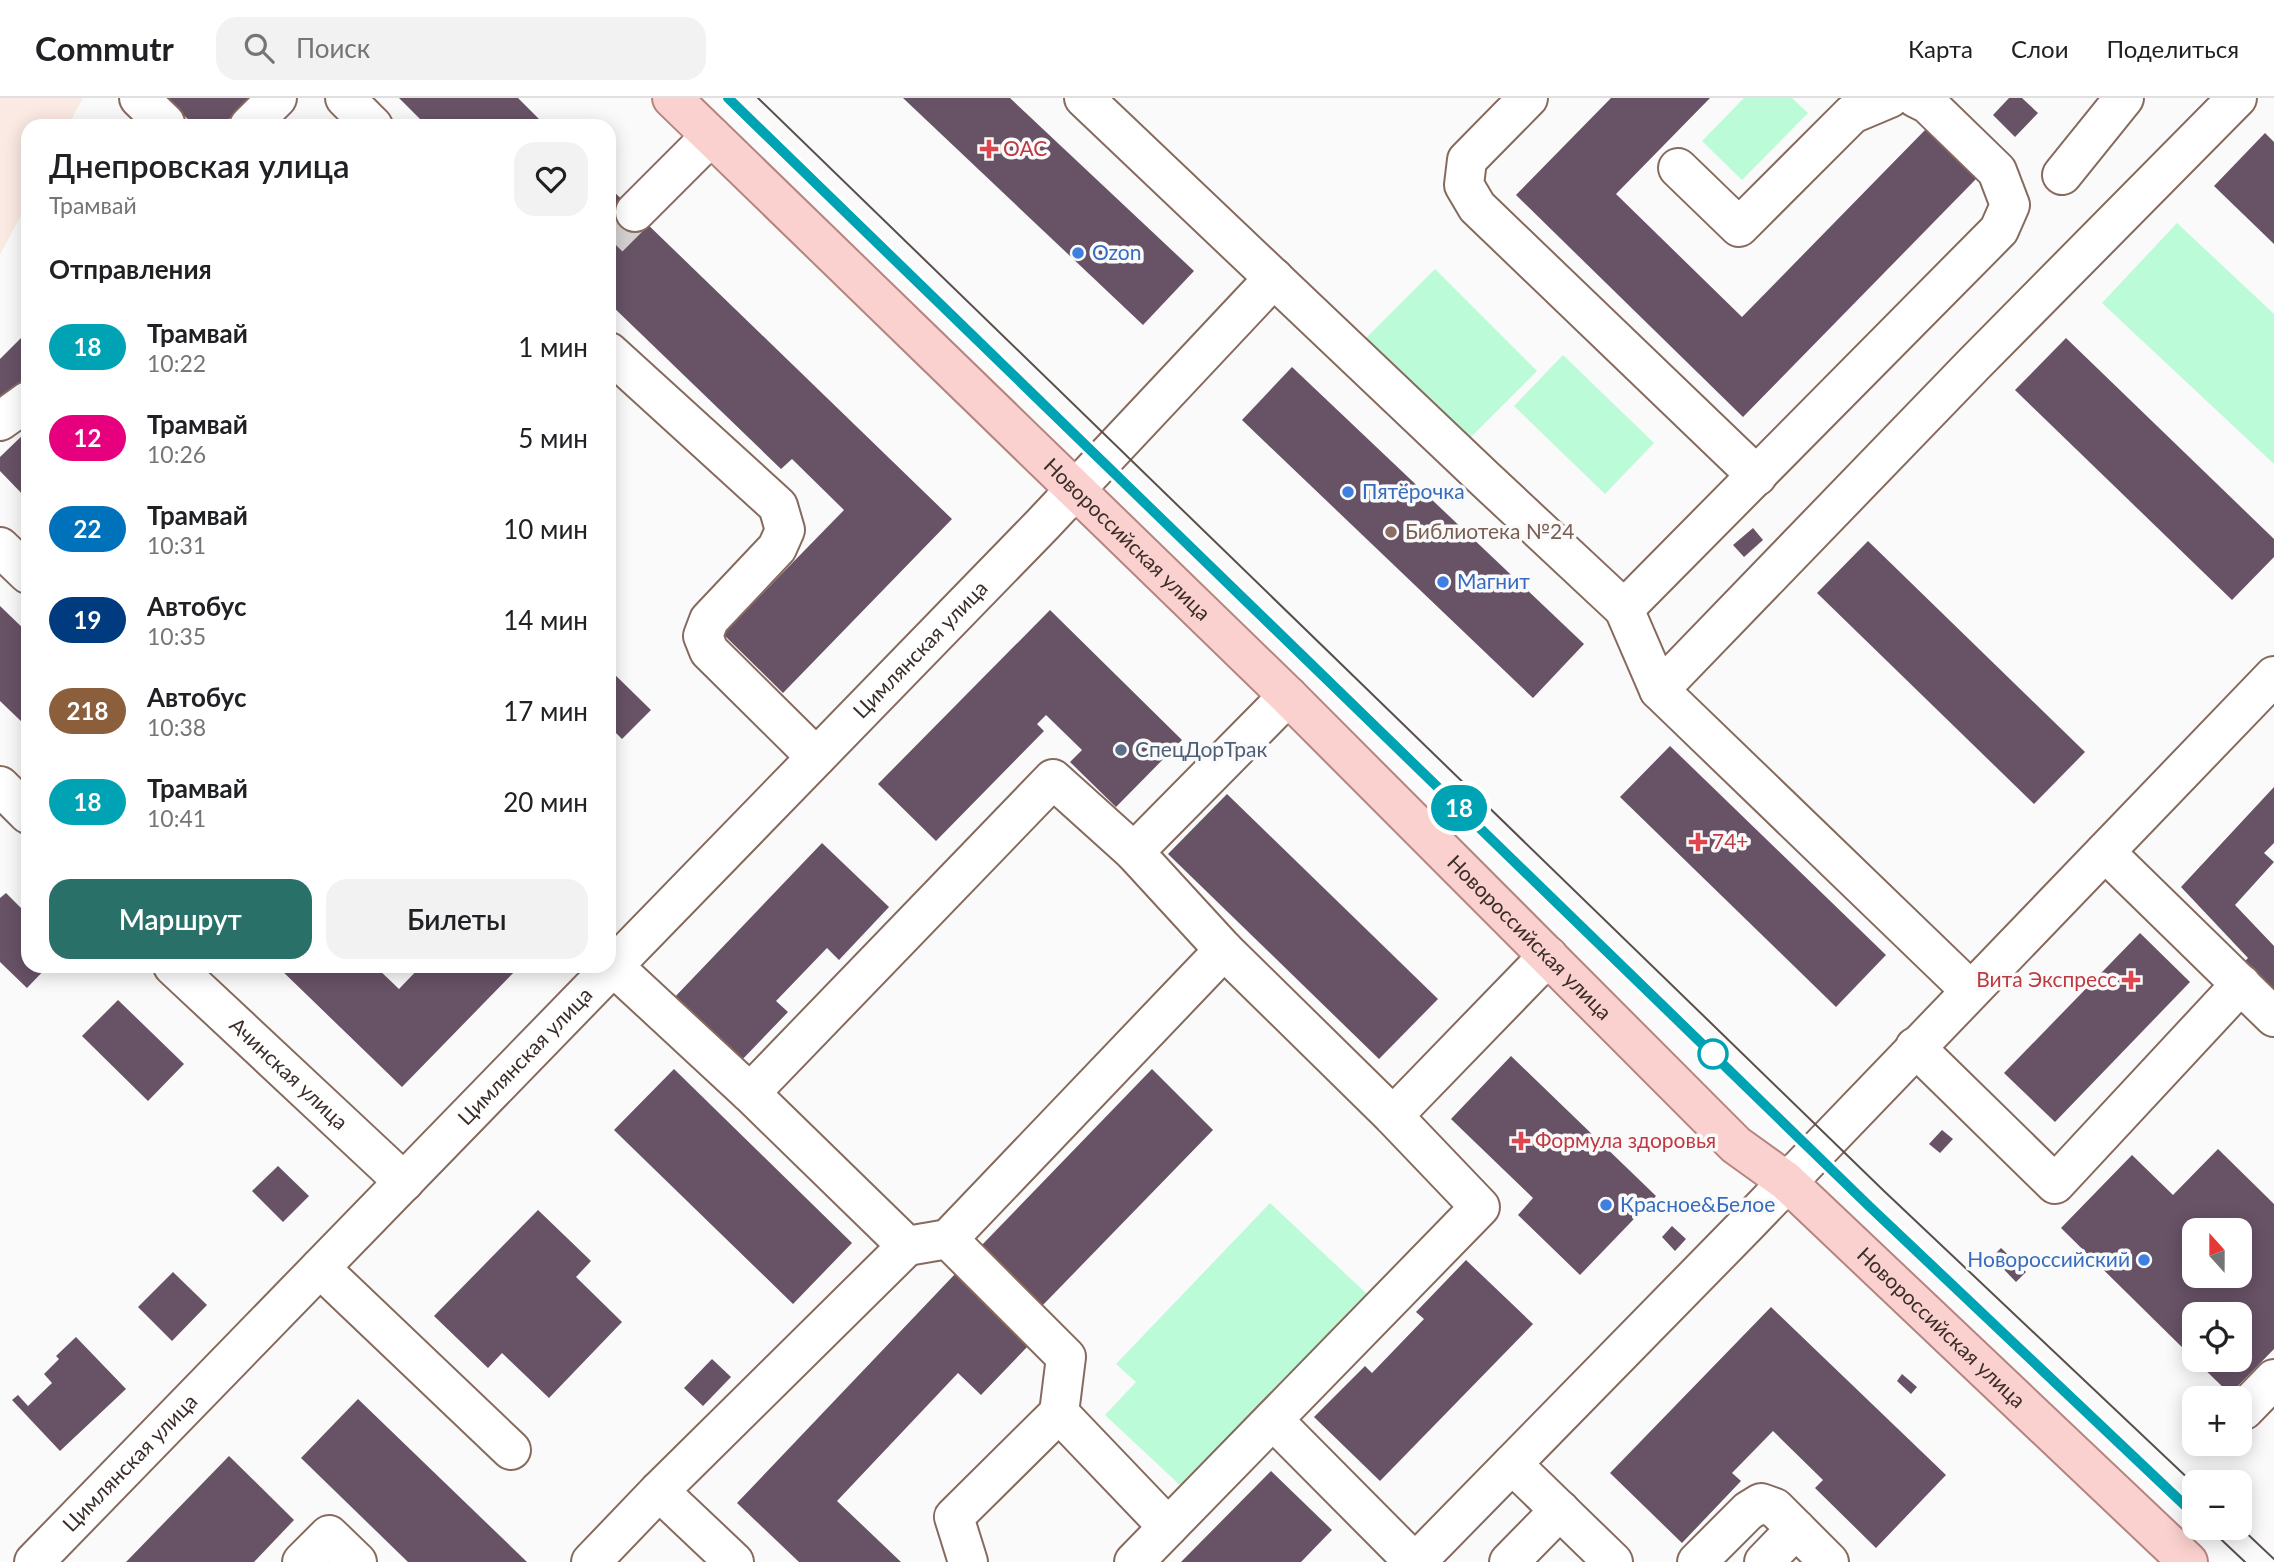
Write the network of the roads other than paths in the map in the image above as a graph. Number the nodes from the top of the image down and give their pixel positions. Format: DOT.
graph roads {
  1 [pos="139,98"];
  2 [pos="276,98"];
  3 [pos="345,98"];
  4 [pos="672,98"];
  5 [pos="1084,98"];
  6 [pos="1528,98"];
  7 [pos="1890,98"];
  8 [pos="1916,98"];
  9 [pos="2124,98"];
  10 [pos="2237,98"];
  11 [pos="161,119"];
  12 [pos="256,119"];
  13 [pos="366,119"];
  14 [pos="711,136"];
  15 [pos="1678,168"];
  16 [pos="2062,175"];
  17 [pos="635,212"];
  18 [pos="1274,278"];
  19 [pos="616,358"];
  20 [pos="21,406"];
  21 [pos="0,421"];
  22 [pos="1756,477"];
  23 [pos="1076,490"];
  24 [pos="0,547"];
  25 [pos="21,567"];
  26 [pos="1624,609"];
  27 [pos="1659,690"];
  28 [pos="2269,692"];
  29 [pos="1288,696"];
  30 [pos="816,757"];
  31 [pos="0,786"];
  32 [pos="21,807"];
  33 [pos="1134,852"];
  34 [pos="2105,852"];
  35 [pos="1224,950"];
  36 [pos="1548,956"];
  37 [pos="616,965"];
  38 [pos="616,969"];
  39 [pos="186,973"];
  40 [pos="608,973"];
  41 [pos="2241,984"];
  42 [pos="1970,990"];
  43 [pos="2274,1017"];
  44 [pos="1915,1047"];
  45 [pos="750,1093"];
  46 [pos="1393,1116"];
  47 [pos="1786,1181"];
  48 [pos="404,1182"];
  49 [pos="947,1239"];
  50 [pos="907,1246"];
  51 [pos="320,1268"];
  52 [pos="2274,1379"];
  53 [pos="2252,1402"];
  54 [pos="1059,1413"];
  55 [pos="1273,1420"];
  56 [pos="510,1450"];
  57 [pos="1512,1464"];
  58 [pos="659,1491"];
  59 [pos="1560,1510"];
  60 [pos="1168,1527"];
  61 [pos="1796,1529"];
  62 [pos="1700,1561"];
  63 [pos="34,1562"];
  64 [pos="302,1562"];
  65 [pos="356,1562"];
  66 [pos="591,1562"];
  67 [pos="734,1562"];
  68 [pos="968,1562"];
  69 [pos="1134,1562"];
  70 [pos="1415,1562"];
  71 [pos="1509,1562"];
  72 [pos="1613,1562"];
  73 [pos="1764,1562"];
  74 [pos="1829,1562"];
  75 [pos="2188,1562"];
  1 -- 11 [label="street"];
  2 -- 12 [label="street"];
  3 -- 13 [label="street"];
  4 -- 14 [label="main road, Новороссийская улица"];
  5 -- 18 [label="street"];
  6 -- 22 [label="street"];
  7 -- 15 [label="street"];
  8 -- 22 [label="street"];
  9 -- 16 [label="street"];
  10 -- 27 [label="street"];
  14 -- 17 [label="street"];
  14 -- 23 [label="main road, Новороссийская улица"];
  18 -- 23 [label="street, Цимлянская улица"];
  18 -- 26 [label="street"];
  19 -- 30 [label="street"];
  20 -- 21 [label="street"];
  22 -- 26 [label="street"];
  23 -- 29 [label="main road, Новороссийская улица"];
  23 -- 30 [label="street, Цимлянская улица"];
  24 -- 25 [label="street"];
  26 -- 27 [label="street"];
  27 -- 42 [label="street"];
  28 -- 34 [label="street"];
  29 -- 33 [label="street"];
  29 -- 36 [label="main road, Новороссийская улица"];
  30 -- 37 [label="street, Цимлянская улица"];
  31 -- 32 [label="street"];
  33 -- 35 [label="street"];
  33 -- 45 [label="street"];
  34 -- 41 [label="street"];
  34 -- 42 [label="street"];
  35 -- 46 [label="street"];
  35 -- 49 [label="street"];
  36 -- 46 [label="street"];
  36 -- 47 [label="main road, Новороссийская улица"];
  38 -- 45 [label="street"];
  39 -- 48 [label="street, Ачинская улица"];
  40 -- 48 [label="street, Цимлянская улица"];
  41 -- 43 [label="street"];
  41 -- 44 [label="street"];
  42 -- 44 [label="street"];
  44 -- 47 [label="street"];
  45 -- 50 [label="street"];
  46 -- 55 [label="street"];
  47 -- 57 [label="street"];
  47 -- 75 [label="main road, Новороссийская улица"];
  48 -- 51 [label="street, Цимлянская улица"];
  49 -- 50 [label="street"];
  49 -- 54 [label="street"];
  50 -- 58 [label="street"];
  51 -- 56 [label="street"];
  51 -- 63 [label="street, Цимлянская улица"];
  52 -- 53 [label="street"];
  54 -- 60 [label="street"];
  54 -- 68 [label="street"];
  55 -- 60 [label="street"];
  55 -- 70 [label="street"];
  57 -- 59 [label="street"];
  57 -- 70 [label="street"];
  58 -- 66 [label="street"];
  58 -- 67 [label="street"];
  59 -- 71 [label="street"];
  59 -- 72 [label="street"];
  60 -- 69 [label="street"];
  61 -- 62 [label="street"];
  61 -- 73 [label="street"];
  61 -- 74 [label="street"];
  64 -- 65 [label="street"];
}
